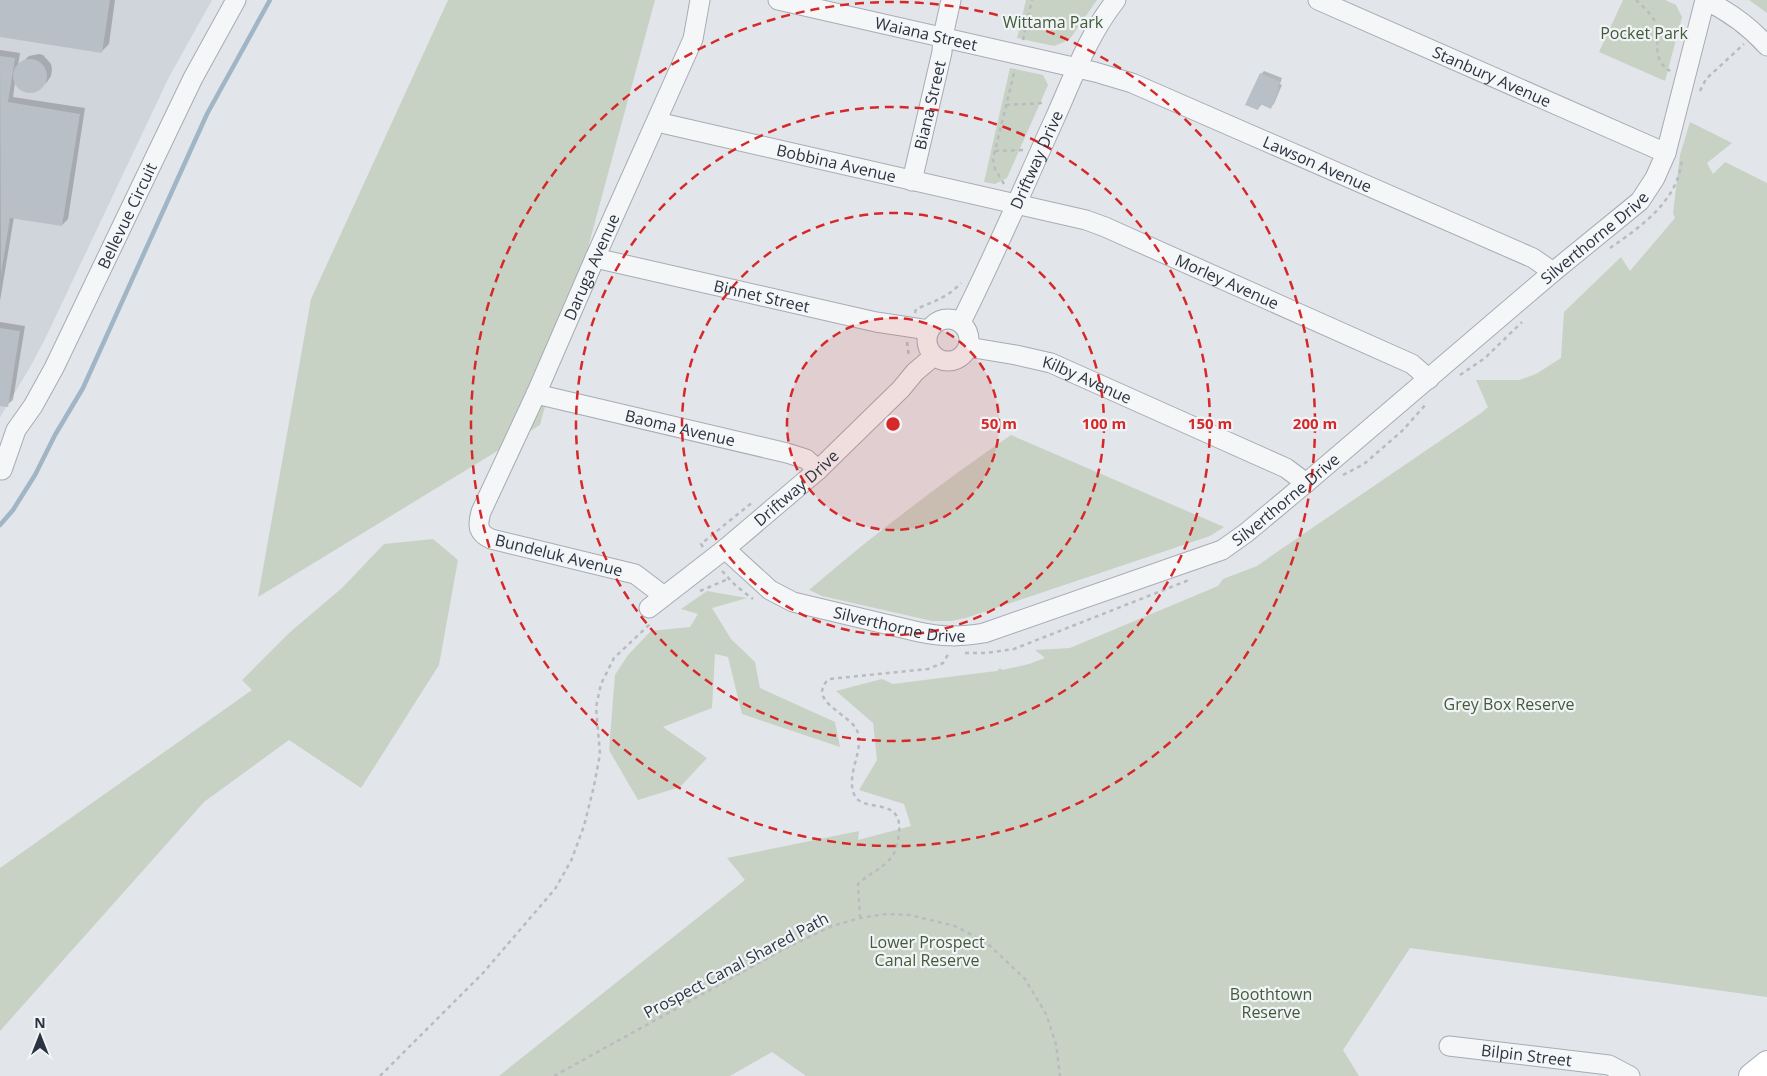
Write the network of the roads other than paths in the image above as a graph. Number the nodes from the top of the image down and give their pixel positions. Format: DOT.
graph roads {
  1 [pos="236,0"];
  2 [pos="700,0"];
  3 [pos="778,0"];
  4 [pos="951,0"];
  5 [pos="1116,0"];
  6 [pos="1318,0"];
  7 [pos="1705,0"];
  8 [pos="1729,0"];
  9 [pos="1767,30"];
  10 [pos="943,36"];
  11 [pos="1767,46"];
  12 [pos="1077,68"];
  13 [pos="657,122"];
  14 [pos="1666,153"];
  15 [pos="912,181"];
  16 [pos="1011,196"];
  17 [pos="595,258"];
  18 [pos="1553,272"];
  19 [pos="961,322"];
  20 [pos="929,330"];
  21 [pos="968,347"];
  22 [pos="934,356"];
  23 [pos="1429,379"];
  24 [pos="536,394"];
  25 [pos="8,433"];
  26 [pos="818,470"];
  27 [pos="1,471"];
  28 [pos="1306,483"];
  29 [pos="479,530"];
  30 [pos="725,549"];
  31 [pos="664,596"];
  32 [pos="652,614"];
  33 [pos="1449,1046"];
  34 [pos="1767,1063"];
  35 [pos="1630,1076"];
  36 [pos="1751,1076"];
  1 -- 25 [label="street, Bellevue Circuit"];
  2 -- 13 [label="street, Daruga Avenue"];
  3 -- 10 [label="street, Waiana Street"];
  4 -- 10 [label="street, Biana Street"];
  5 -- 12 [label="street, Driftway Drive"];
  6 -- 14 [label="street, Stanbury Avenue"];
  7 -- 11 [label="street"];
  7 -- 14 [label="street, Silverthorne Drive"];
  8 -- 9 [label="street"];
  10 -- 12 [label="street, Waiana Street"];
  10 -- 15 [label="street, Biana Street"];
  12 -- 16 [label="street, Driftway Drive"];
  12 -- 18 [label="street, Lawson Avenue"];
  13 -- 15 [label="street, Bobbina Avenue"];
  13 -- 17 [label="street, Daruga Avenue"];
  14 -- 18 [label="street, Silverthorne Drive"];
  15 -- 16 [label="street, Bobbina Avenue"];
  16 -- 19 [label="street, Driftway Drive"];
  16 -- 23 [label="street, Morley Avenue"];
  17 -- 20 [label="street, Binnet Street"];
  17 -- 24 [label="street, Daruga Avenue"];
  18 -- 23 [label="street, Silverthorne Drive"];
  19 -- 20 [label="street"];
  19 -- 21 [label="street"];
  20 -- 22 [label="street"];
  21 -- 22 [label="street"];
  21 -- 28 [label="street, Kilby Avenue"];
  22 -- 26 [label="street, Driftway Drive"];
  23 -- 28 [label="street, Silverthorne Drive"];
  24 -- 26 [label="street, Baoma Avenue"];
  24 -- 29 [label="street, Daruga Avenue"];
  25 -- 27 [label="street, Bellevue Circuit"];
  26 -- 30 [label="street, Driftway Drive"];
  28 -- 30 [label="street, Silverthorne Drive"];
  29 -- 31 [label="street, Bundeluk Avenue"];
  30 -- 31 [label="street, Driftway Drive"];
  31 -- 32 [label="street, Driftway Drive"];
  33 -- 35 [label="street, Bilpin Street"];
  34 -- 36 [label="main road"];
}
